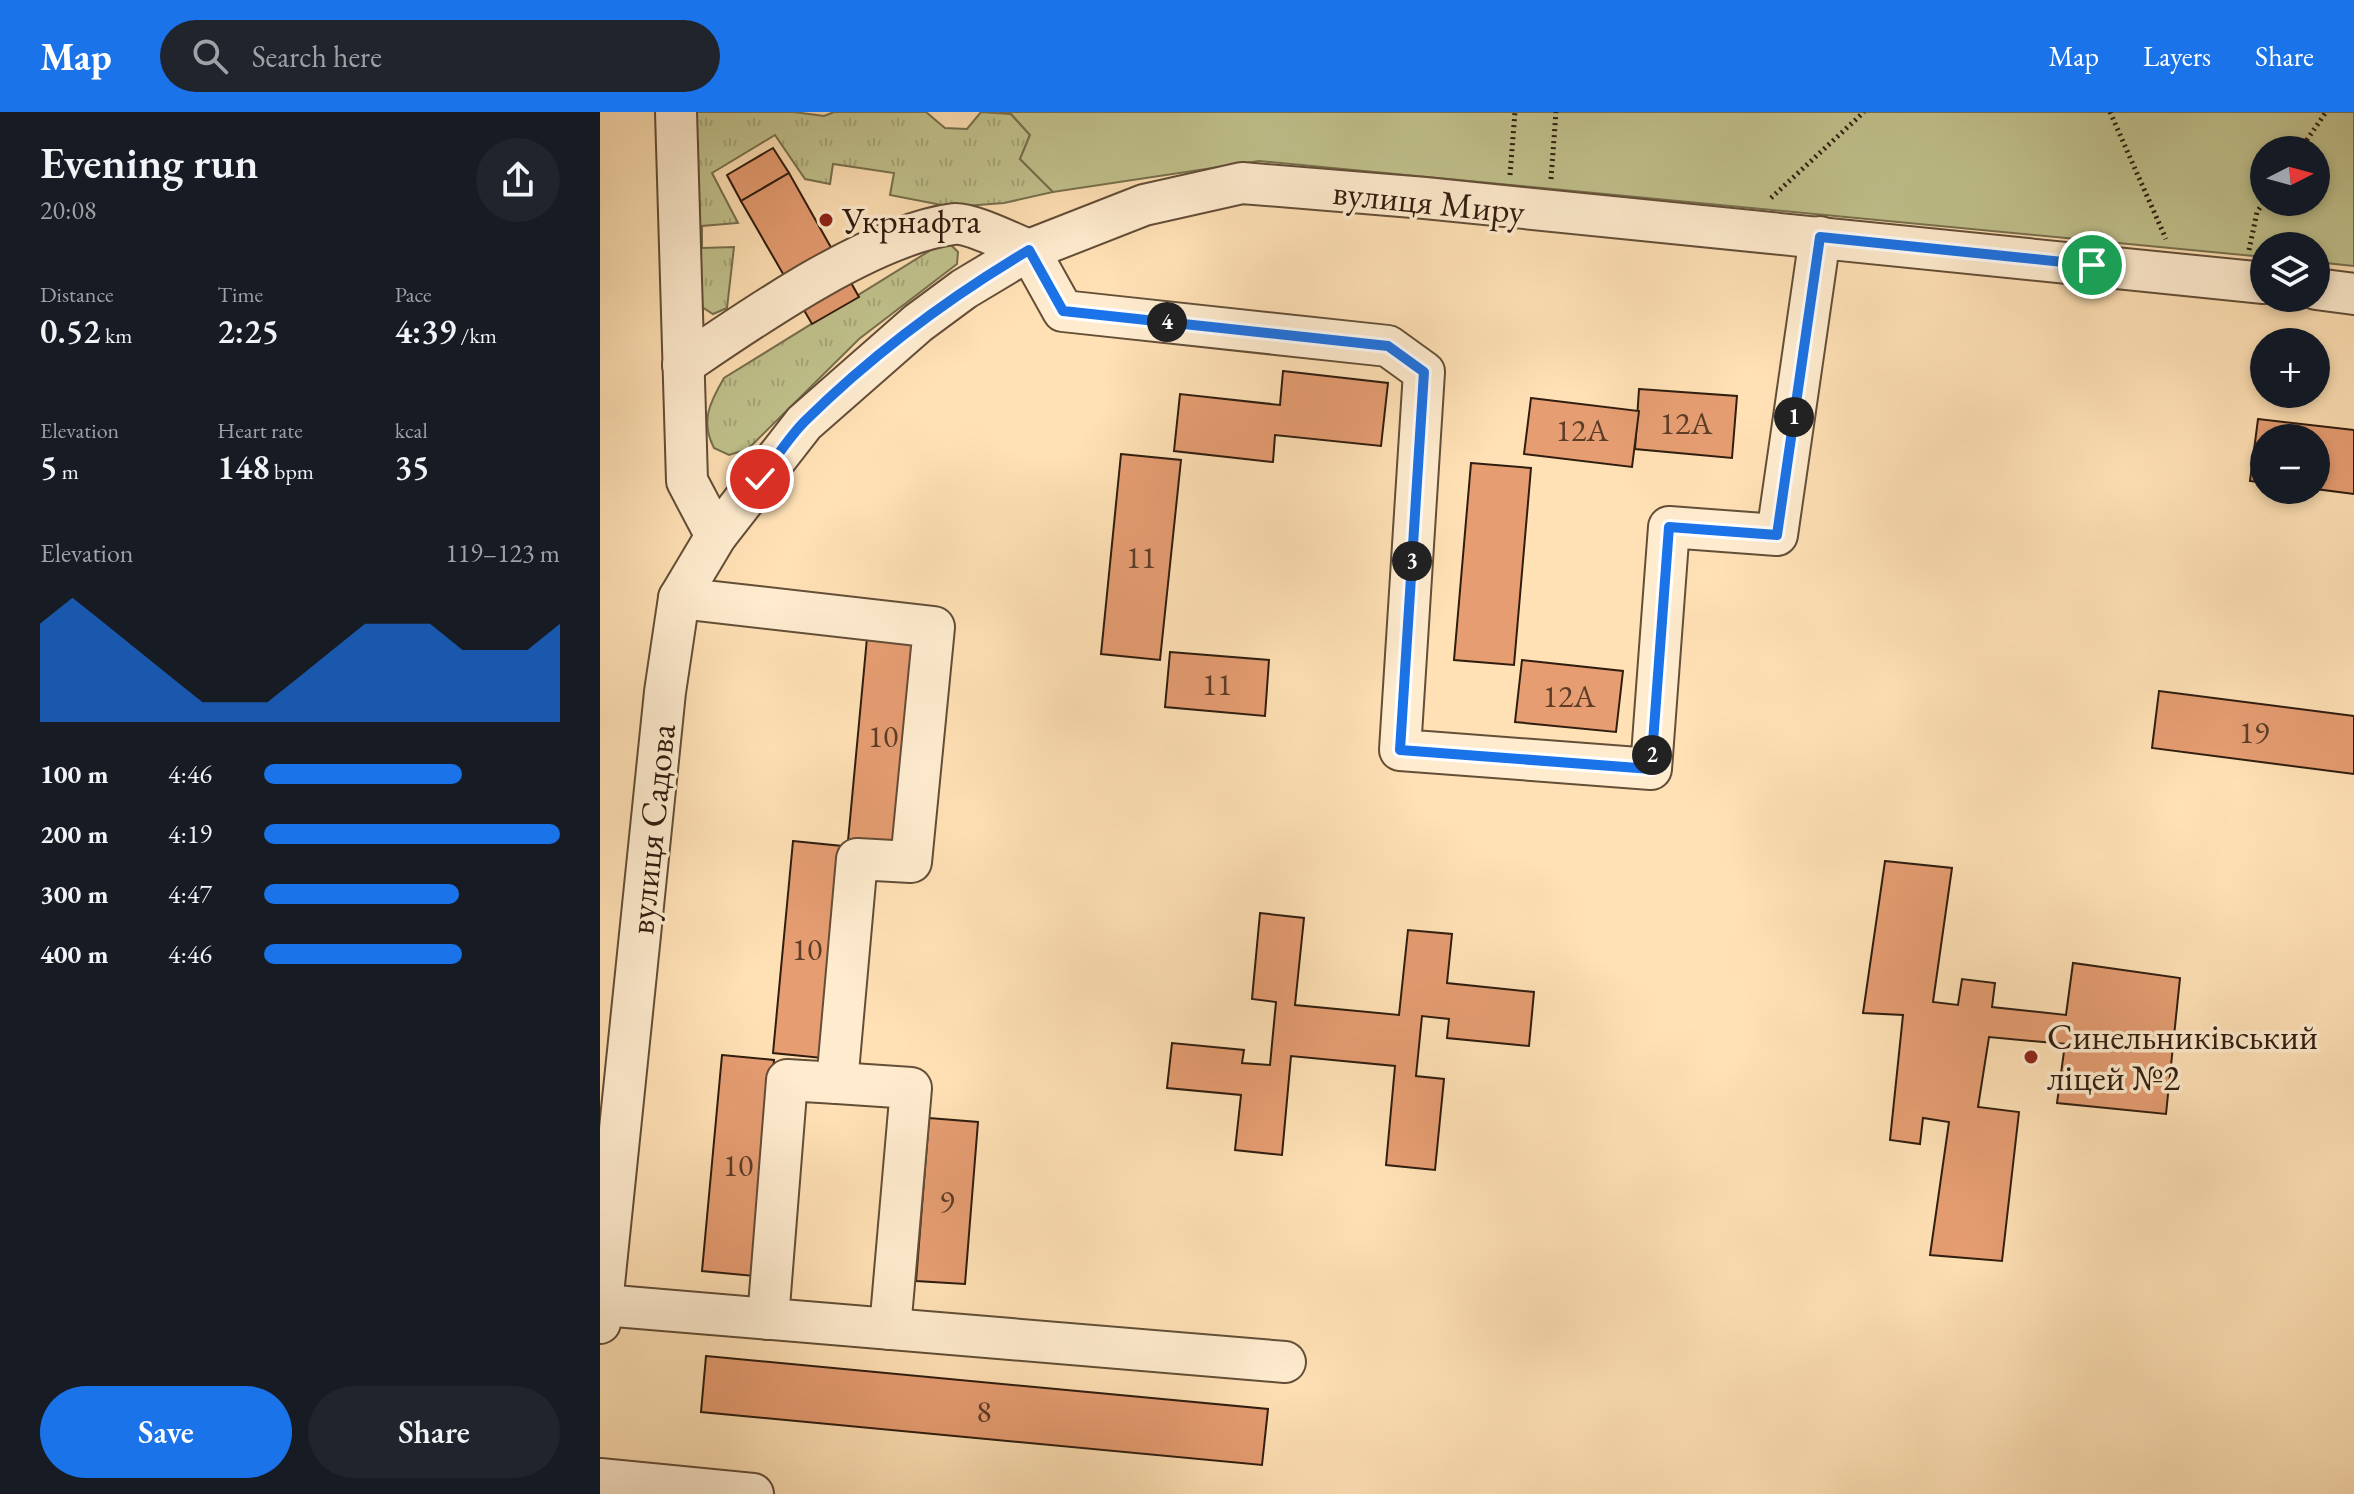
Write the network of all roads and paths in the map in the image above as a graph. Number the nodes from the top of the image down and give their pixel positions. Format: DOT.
graph roads {
  1 [pos="676,112"];
  2 [pos="1515,112"];
  3 [pos="1556,112"];
  4 [pos="1864,112"];
  5 [pos="2110,112"];
  6 [pos="2326,112"];
  7 [pos="2310,136"];
  8 [pos="1509,208"];
  9 [pos="1548,213"];
  10 [pos="1732,229"];
  11 [pos="1820,237"];
  12 [pos="1029,250"];
  13 [pos="2182,275"];
  14 [pos="2250,282"];
  15 [pos="2330,291"];
  16 [pos="2354,294"];
  17 [pos="683,365"];
  18 [pos="716,536"];
  19 [pos="679,598"];
  20 [pos="616,1013"];
  21 [pos="837,1083"];
  22 [pos="602,1295"];
  23 [pos="768,1319"];
  24 [pos="890,1329"];
  25 [pos="1285,1362"];
  26 [pos="600,1479"];
  27 [pos="753,1494"];
  1 -- 17 [label="street"];
  2 -- 8 [label="path"];
  3 -- 9 [label="path"];
  4 -- 10 [label="path"];
  5 -- 13 [label="path"];
  6 -- 7 [label="path"];
  8 -- 9 [label="street, вулиця Миру"];
  8 -- 12 [label="street, вулиця Миру"];
  9 -- 10 [label="street, вулиця Миру"];
  10 -- 11 [label="street, вулиця Миру"];
  11 -- 12 [label="street"];
  11 -- 13 [label="street, вулиця Миру"];
  12 -- 17 [label="street"];
  12 -- 18 [label="street, вулиця Миру"];
  13 -- 14 [label="street, вулиця Миру"];
  15 -- 16 [label="street"];
  17 -- 18 [label="street"];
  18 -- 19 [label="street, вулиця Садова"];
  19 -- 20 [label="street, вулиця Садова"];
  19 -- 21 [label="street"];
  20 -- 22 [label="street, вулиця Садова"];
  21 -- 23 [label="street"];
  21 -- 24 [label="street"];
  22 -- 23 [label="street"];
  23 -- 24 [label="street"];
  24 -- 25 [label="street"];
  26 -- 27 [label="street"];
}
